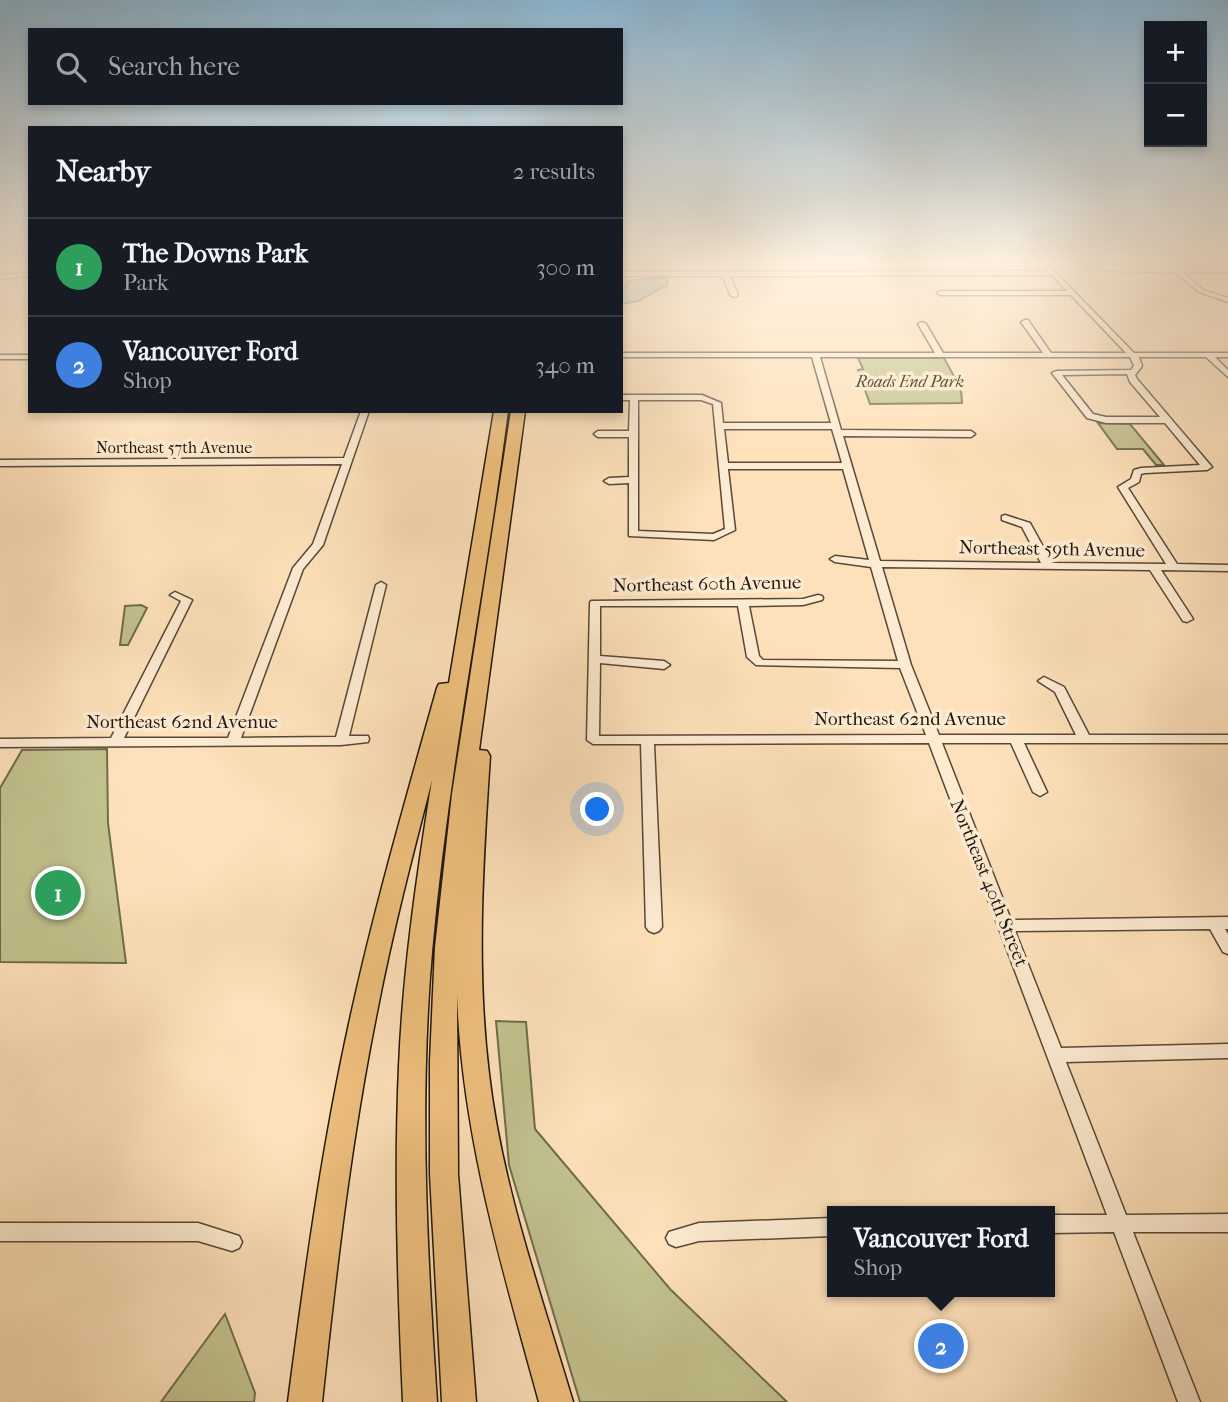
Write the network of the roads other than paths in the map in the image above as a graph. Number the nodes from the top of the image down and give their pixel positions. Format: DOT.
graph roads {
  1 [pos="926,330"];
  2 [pos="1032,330"];
  3 [pos="1108,330"];
  4 [pos="623,355"];
  5 [pos="815,355"];
  6 [pos="940,355"];
  7 [pos="1049,355"];
  8 [pos="1131,355"];
  9 [pos="1208,355"];
  10 [pos="1228,355"];
  11 [pos="0,357"];
  12 [pos="28,357"];
  13 [pos="1132,372"];
  14 [pos="1228,375"];
  15 [pos="623,397"];
  16 [pos="634,398"];
  17 [pos="713,400"];
  18 [pos="364,413"];
  19 [pos="501,413"];
  20 [pos="518,413"];
  21 [pos="1167,420"];
  22 [pos="719,426"];
  23 [pos="836,429"];
  24 [pos="598,434"];
  25 [pos="633,434"];
  26 [pos="971,434"];
  27 [pos="348,461"];
  28 [pos="0,463"];
  29 [pos="724,466"];
  30 [pos="847,466"];
  31 [pos="632,480"];
  32 [pos="609,481"];
  33 [pos="1005,518"];
  34 [pos="835,559"];
  35 [pos="876,565"];
  36 [pos="1048,566"];
  37 [pos="1154,568"];
  38 [pos="1174,568"];
  39 [pos="1228,568"];
  40 [pos="494,584"];
  41 [pos="381,585"];
  42 [pos="175,595"];
  43 [pos="818,598"];
  44 [pos="743,603"];
  45 [pos="471,607"];
  46 [pos="1187,619"];
  47 [pos="595,659"];
  48 [pos="664,665"];
  49 [pos="905,665"];
  50 [pos="1044,681"];
  51 [pos="932,737"];
  52 [pos="363,738"];
  53 [pos="1015,738"];
  54 [pos="1083,738"];
  55 [pos="1228,739"];
  56 [pos="647,740"];
  57 [pos="233,741"];
  58 [pos="341,741"];
  59 [pos="116,742"];
  60 [pos="0,743"];
  61 [pos="1040,792"];
  62 [pos="1221,923"];
  63 [pos="1005,926"];
  64 [pos="654,927"];
  65 [pos="1228,948"];
  66 [pos="1228,1051"];
  67 [pos="1057,1055"];
  68 [pos="1228,1223"];
  69 [pos="1055,1224"];
  70 [pos="1120,1224"];
  71 [pos="827,1227"];
  72 [pos="0,1232"];
  73 [pos="676,1238"];
  74 [pos="232,1242"];
  75 [pos="305,1402"];
  76 [pos="421,1402"];
  77 [pos="459,1402"];
  78 [pos="556,1402"];
  79 [pos="1189,1402"];
  1 -- 6 [label="street"];
  2 -- 7 [label="street"];
  3 -- 8 [label="street"];
  4 -- 5 [label="street"];
  5 -- 6 [label="street"];
  5 -- 23 [label="street, Northeast 40th Street"];
  6 -- 7 [label="street"];
  7 -- 8 [label="street"];
  8 -- 9 [label="street"];
  8 -- 13 [label="street"];
  9 -- 10 [label="street"];
  9 -- 14 [label="street"];
  11 -- 12 [label="street"];
  13 -- 21 [label="street"];
  13 -- 21 [label="street"];
  15 -- 16 [label="street"];
  16 -- 17 [label="street"];
  16 -- 25 [label="street"];
  17 -- 22 [label="street"];
  18 -- 27 [label="street"];
  19 -- 45 [label="highway"];
  20 -- 40 [label="highway"];
  21 -- 38 [label="street"];
  22 -- 23 [label="street"];
  22 -- 29 [label="street"];
  23 -- 26 [label="street"];
  23 -- 30 [label="street, Northeast 40th Street"];
  24 -- 25 [label="street"];
  25 -- 31 [label="street"];
  27 -- 28 [label="street, Northeast 57th Avenue"];
  27 -- 57 [label="street"];
  29 -- 30 [label="street"];
  29 -- 31 [label="street"];
  30 -- 35 [label="street, Northeast 40th Street"];
  31 -- 32 [label="street"];
  33 -- 36 [label="street"];
  34 -- 35 [label="street"];
  35 -- 36 [label="street, Northeast 59th Avenue"];
  35 -- 49 [label="street, Northeast 40th Street"];
  36 -- 37 [label="street, Northeast 59th Avenue"];
  37 -- 38 [label="street, Northeast 59th Avenue"];
  37 -- 46 [label="street"];
  38 -- 39 [label="street, Northeast 59th Avenue"];
  40 -- 77 [label="highway"];
  40 -- 78 [label="highway"];
  41 -- 58 [label="street"];
  42 -- 59 [label="street"];
  43 -- 44 [label="street, Northeast 60th Avenue"];
  44 -- 47 [label="street, Northeast 60th Avenue"];
  44 -- 49 [label="street"];
  45 -- 75 [label="highway"];
  45 -- 76 [label="highway"];
  47 -- 48 [label="street"];
  47 -- 56 [label="street, Northeast 62nd Avenue"];
  49 -- 51 [label="street, Northeast 40th Street"];
  50 -- 54 [label="street"];
  51 -- 53 [label="street, Northeast 62nd Avenue"];
  51 -- 56 [label="street, Northeast 62nd Avenue"];
  51 -- 63 [label="street, Northeast 40th Street"];
  52 -- 58 [label="street, Northeast 62nd Avenue"];
  53 -- 54 [label="street, Northeast 62nd Avenue"];
  53 -- 61 [label="street"];
  54 -- 55 [label="street, Northeast 62nd Avenue"];
  56 -- 64 [label="street"];
  57 -- 58 [label="street, Northeast 62nd Avenue"];
  57 -- 59 [label="street, Northeast 62nd Avenue"];
  59 -- 60 [label="street, Northeast 62nd Avenue"];
  62 -- 63 [label="street"];
  62 -- 65 [label="street"];
  63 -- 67 [label="street, Northeast 40th Street"];
  66 -- 67 [label="street"];
  67 -- 70 [label="street, Northeast 40th Street"];
  68 -- 70 [label="street"];
  69 -- 70 [label="street"];
  70 -- 79 [label="street, Northeast 40th Street"];
  71 -- 73 [label="street"];
  72 -- 74 [label="street"];
}
